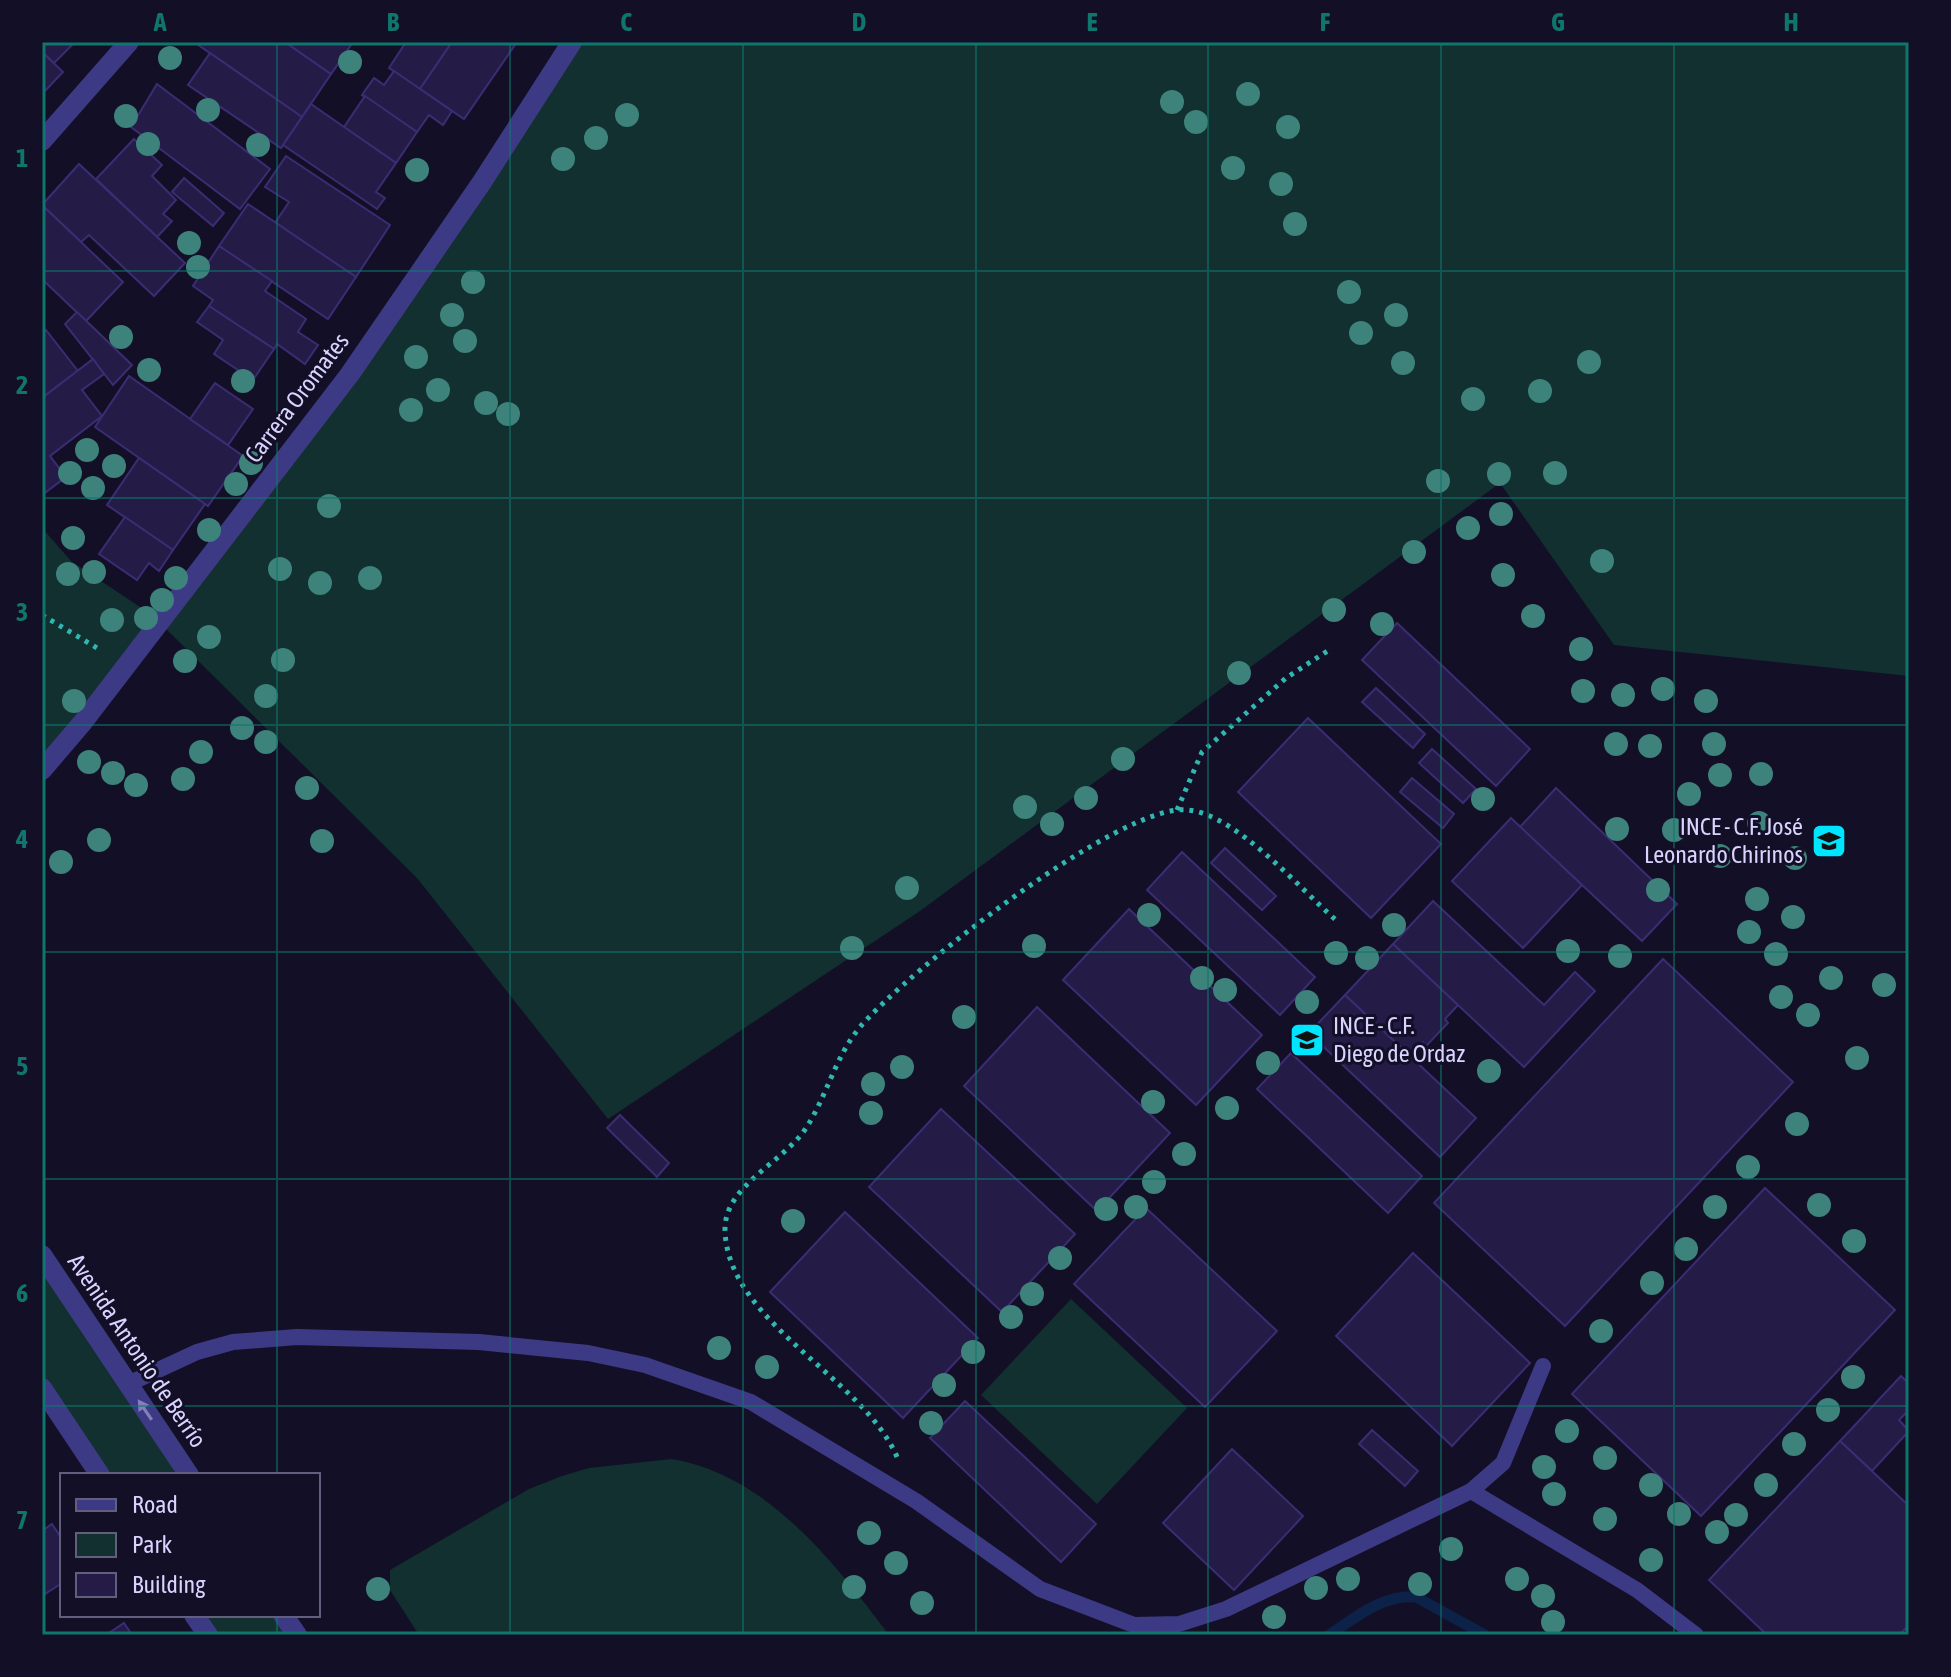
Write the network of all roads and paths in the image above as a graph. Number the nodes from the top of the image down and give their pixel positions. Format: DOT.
graph roads {
  1 [pos="129,42"];
  2 [pos="572,42"];
  3 [pos="42,141"];
  4 [pos="42,615"];
  5 [pos="1332,648"];
  6 [pos="127,665"];
  7 [pos="42,770"];
  8 [pos="1177,810"];
  9 [pos="1337,921"];
  10 [pos="42,1255"];
  11 [pos="1543,1366"];
  12 [pos="128,1384"];
  13 [pos="42,1388"];
  14 [pos="99,1473"];
  15 [pos="188,1473"];
  16 [pos="1471,1491"];
  17 [pos="916,1501"];
  18 [pos="195,1617"];
  19 [pos="284,1617"];
  20 [pos="208,1635"];
  21 [pos="297,1635"];
  22 [pos="1696,1635"];
  1 -- 3 [label="street"];
  2 -- 6 [label="street, Carrera Oromates"];
  4 -- 6 [label="path"];
  5 -- 8 [label="path"];
  6 -- 7 [label="street, Carrera Oromates"];
  8 -- 9 [label="path"];
  8 -- 17 [label="path"];
  10 -- 12 [label="street, Avenida Antonio de Berrío"];
  11 -- 16 [label="lane"];
  15 -- 12 [label="street, Avenida Antonio de Berrío, one-way"];
  12 -- 17 [label="lane"];
  13 -- 14 [label="street"];
  16 -- 17 [label="lane"];
  16 -- 22 [label="lane"];
  18 -- 20 [label="street"];
  19 -- 21 [label="street"];
}
